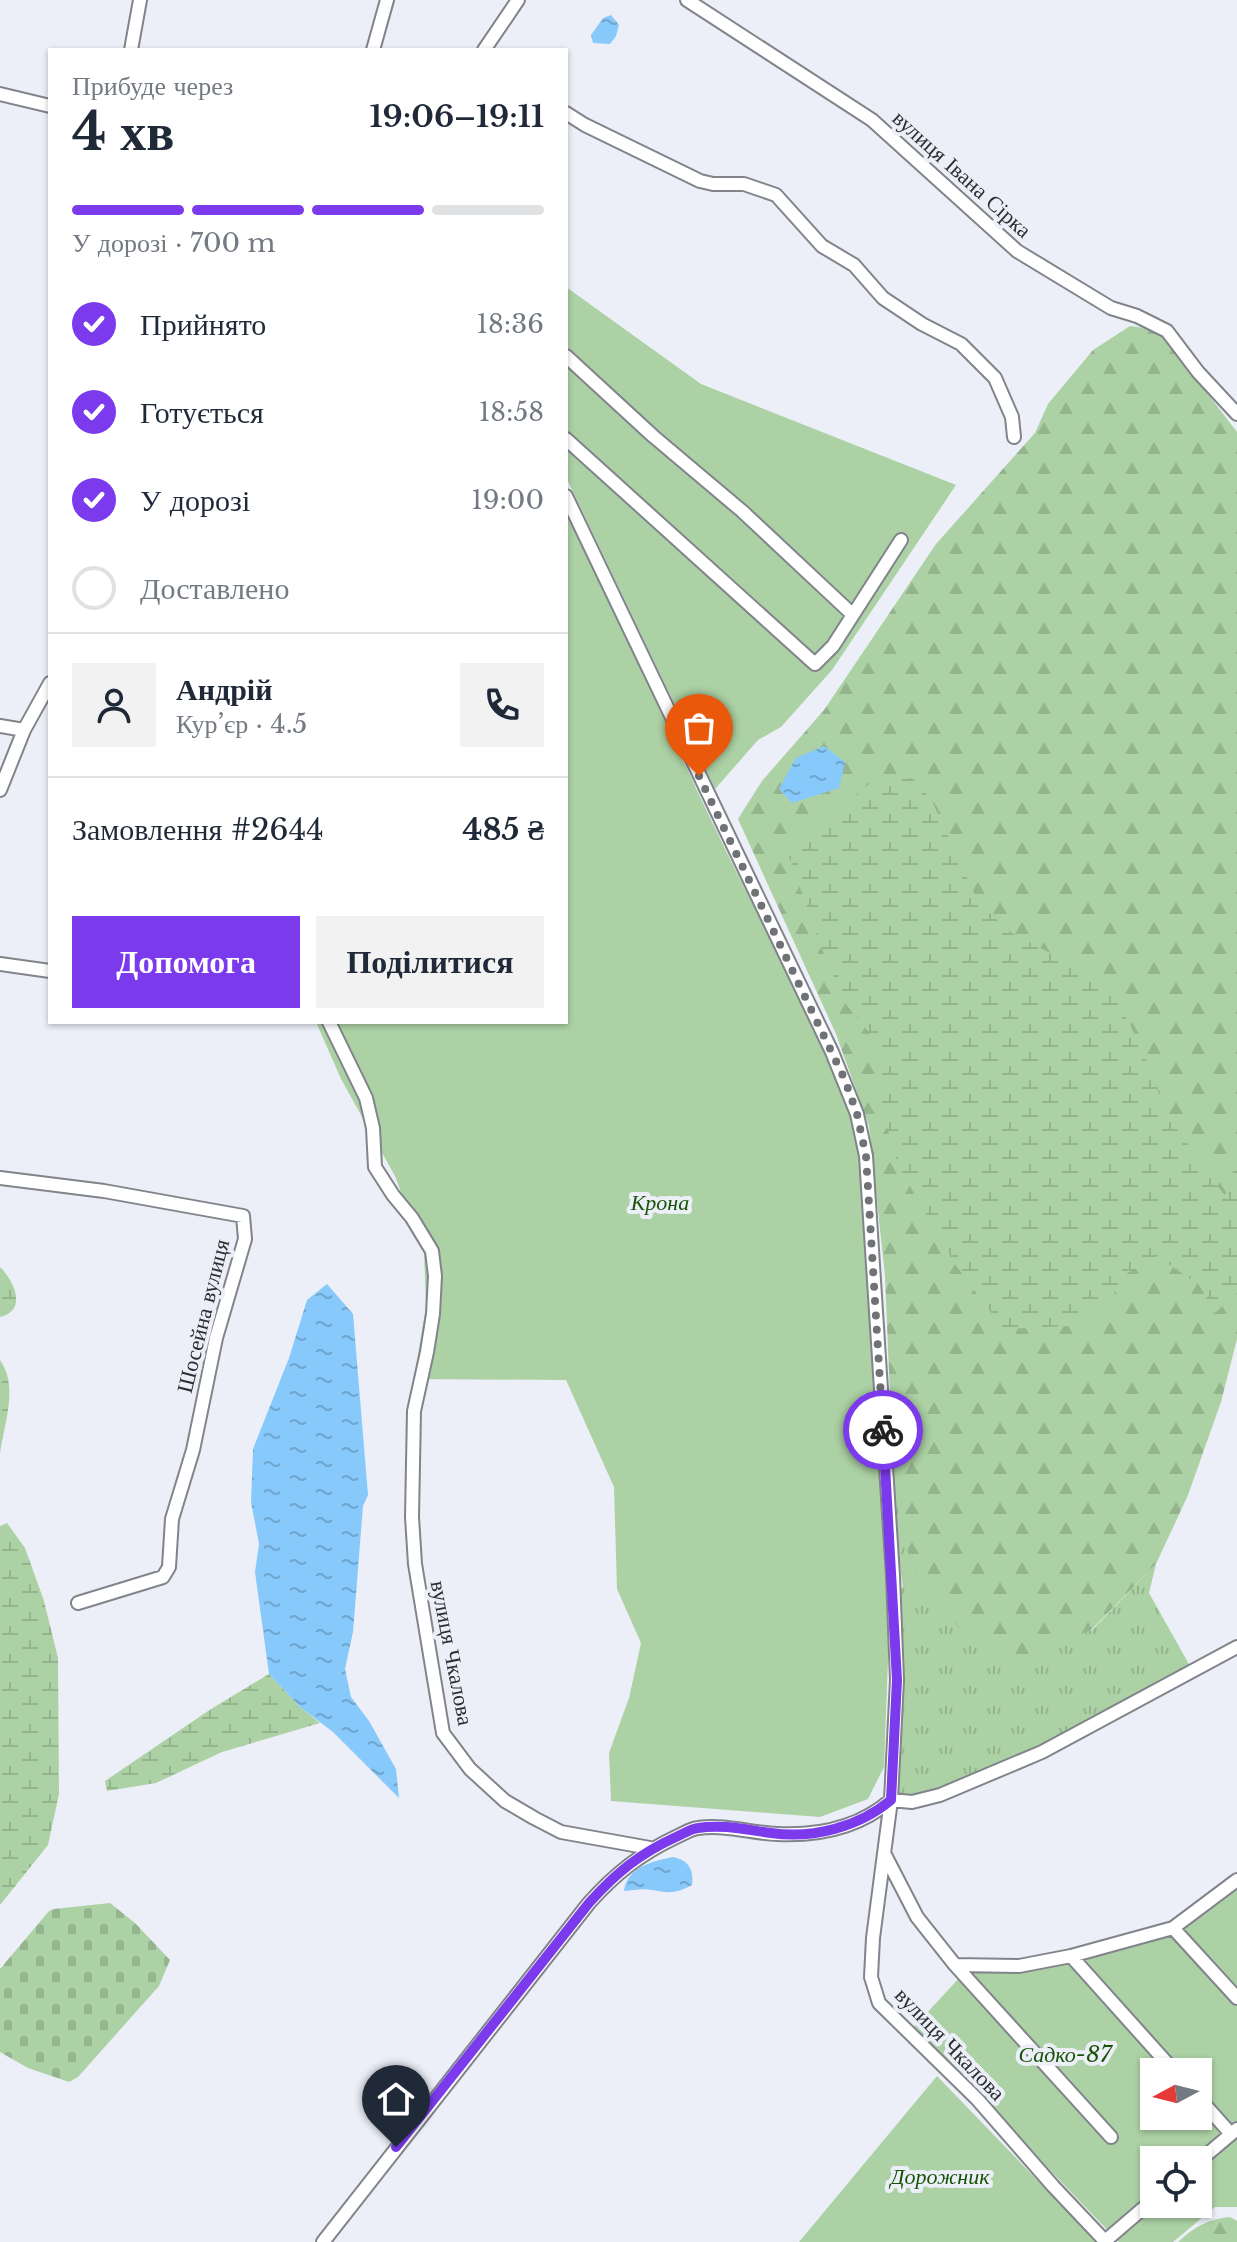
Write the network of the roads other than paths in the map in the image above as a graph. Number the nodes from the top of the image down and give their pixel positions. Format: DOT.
graph roads {
  1 [pos="140,0"];
  2 [pos="387,0"];
  3 [pos="518,0"];
  4 [pos="687,0"];
  5 [pos="131,48"];
  6 [pos="374,48"];
  7 [pos="485,48"];
  8 [pos="0,94"];
  9 [pos="48,106"];
  10 [pos="568,114"];
  11 [pos="568,358"];
  12 [pos="1237,414"];
  13 [pos="1014,437"];
  14 [pos="568,441"];
  15 [pos="568,500"];
  16 [pos="901,540"];
  17 [pos="852,614"];
  18 [pos="48,687"];
  19 [pos="0,726"];
  20 [pos="24,730"];
  21 [pos="0,790"];
  22 [pos="0,964"];
  23 [pos="48,971"];
  24 [pos="330,1024"];
  25 [pos="0,1178"];
  26 [pos="78,1603"];
  27 [pos="1237,1647"];
  28 [pos="891,1800"];
  29 [pos="650,1848"];
  30 [pos="884,1854"];
  31 [pos="1237,1880"];
  32 [pos="1173,1928"];
  33 [pos="1071,1956"];
  34 [pos="955,1965"];
  35 [pos="1237,1998"];
  36 [pos="1162,2058"];
  37 [pos="1212,2110"];
  38 [pos="1234,2131"];
  39 [pos="1111,2137"];
  40 [pos="1212,2150"];
  41 [pos="1140,2212"];
  42 [pos="323,2242"];
  43 [pos="1106,2242"];
  1 -- 5 [label="street"];
  2 -- 6 [label="street"];
  3 -- 7 [label="street"];
  4 -- 12 [label="street, вулиця Івана Сірка"];
  8 -- 9 [label="street"];
  10 -- 13 [label="street"];
  11 -- 17 [label="street"];
  14 -- 17 [label="street"];
  15 -- 28 [label="street, вулиця Чкалова"];
  16 -- 17 [label="street"];
  18 -- 20 [label="street"];
  19 -- 20 [label="street"];
  20 -- 21 [label="street"];
  22 -- 23 [label="street"];
  24 -- 29 [label="street, вулиця Чкалова"];
  25 -- 26 [label="street, Шосейна вулиця"];
  27 -- 28 [label="street"];
  28 -- 29 [label="street"];
  28 -- 30 [label="street, вулиця Чкалова"];
  29 -- 42 [label="street"];
  30 -- 34 [label="street"];
  30 -- 43 [label="street, вулиця Чкалова"];
  31 -- 32 [label="street"];
  32 -- 33 [label="street"];
  32 -- 35 [label="street"];
  33 -- 34 [label="street"];
  33 -- 36 [label="street"];
  34 -- 39 [label="street"];
  37 -- 38 [label="street"];
  38 -- 40 [label="street"];
  41 -- 43 [label="street"];
}
